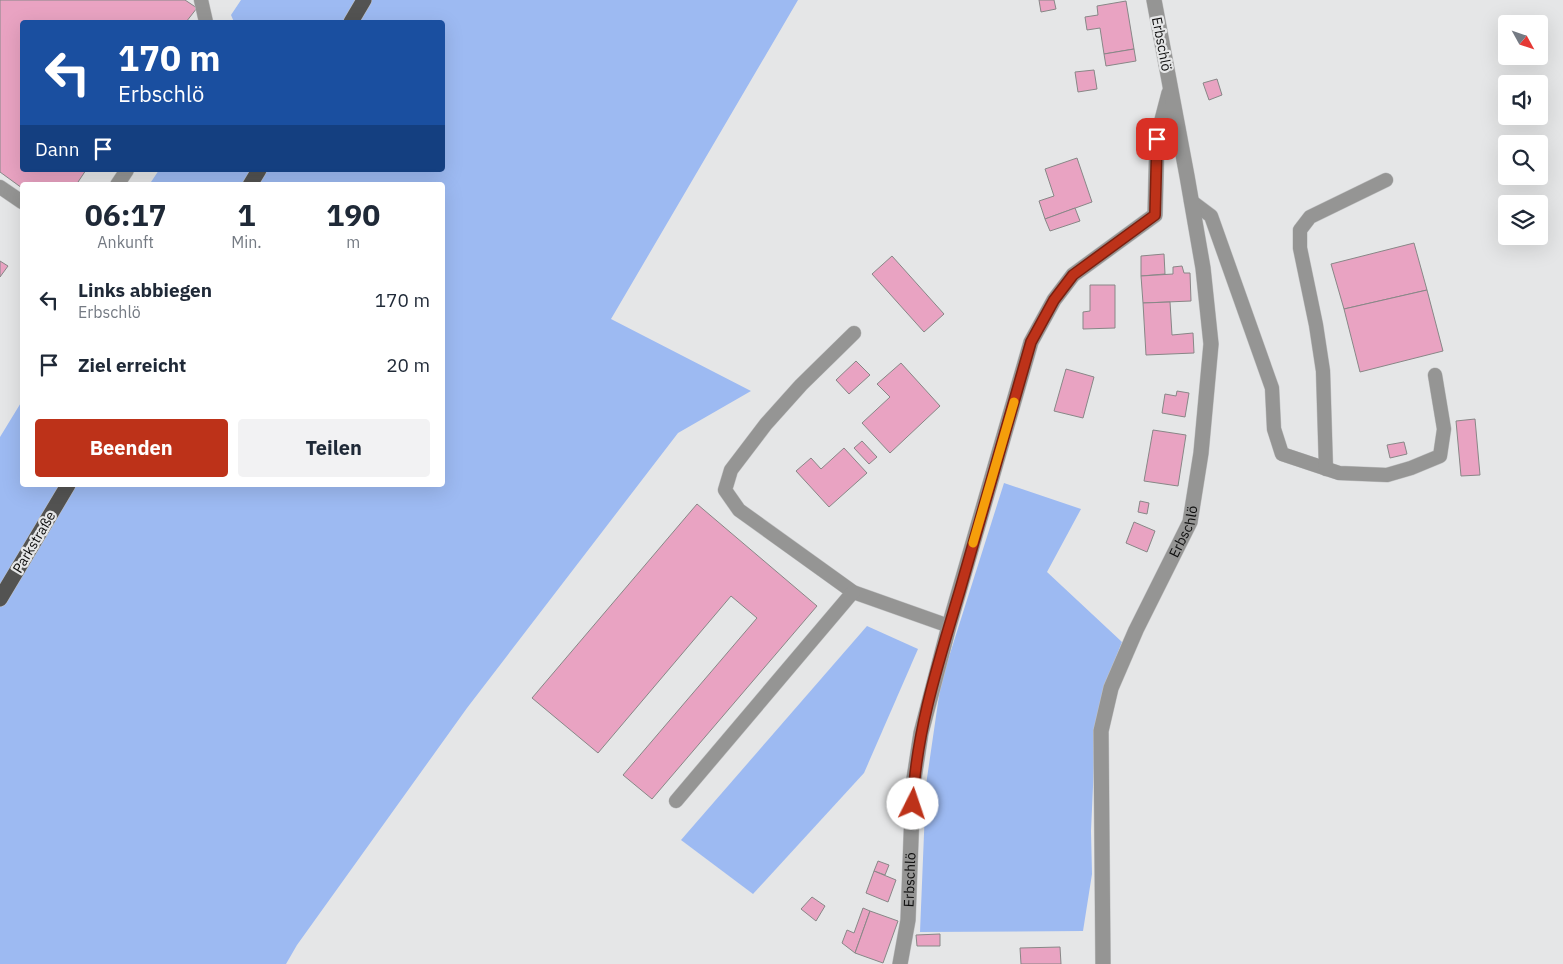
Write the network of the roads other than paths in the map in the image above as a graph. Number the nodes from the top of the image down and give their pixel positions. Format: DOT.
graph roads {
  1 [pos="201,0"];
  2 [pos="364,0"];
  3 [pos="1154,0"];
  4 [pos="206,20"];
  5 [pos="351,20"];
  6 [pos="1170,88"];
  7 [pos="1386,180"];
  8 [pos="0,187"];
  9 [pos="20,201"];
  10 [pos="1192,201"];
  11 [pos="854,332"];
  12 [pos="1435,375"];
  13 [pos="1326,469"];
  14 [pos="67,487"];
  15 [pos="853,592"];
  16 [pos="0,599"];
  17 [pos="949,626"];
  18 [pos="676,801"];
  19 [pos="900,964"];
  20 [pos="1103,964"];
  1 -- 4 [label="lane"];
  2 -- 5 [label="main road"];
  3 -- 6 [label="street, Erbschlö"];
  6 -- 10 [label="street, Erbschlö"];
  6 -- 17 [label="street, Erbschlö"];
  7 -- 13 [label="lane"];
  8 -- 9 [label="lane"];
  10 -- 13 [label="lane"];
  10 -- 20 [label="street, Erbschlö"];
  11 -- 15 [label="lane"];
  12 -- 13 [label="lane"];
  14 -- 16 [label="main road, Parkstraße"];
  15 -- 17 [label="lane"];
  15 -- 18 [label="lane"];
  17 -- 19 [label="street, Erbschlö"];
}
